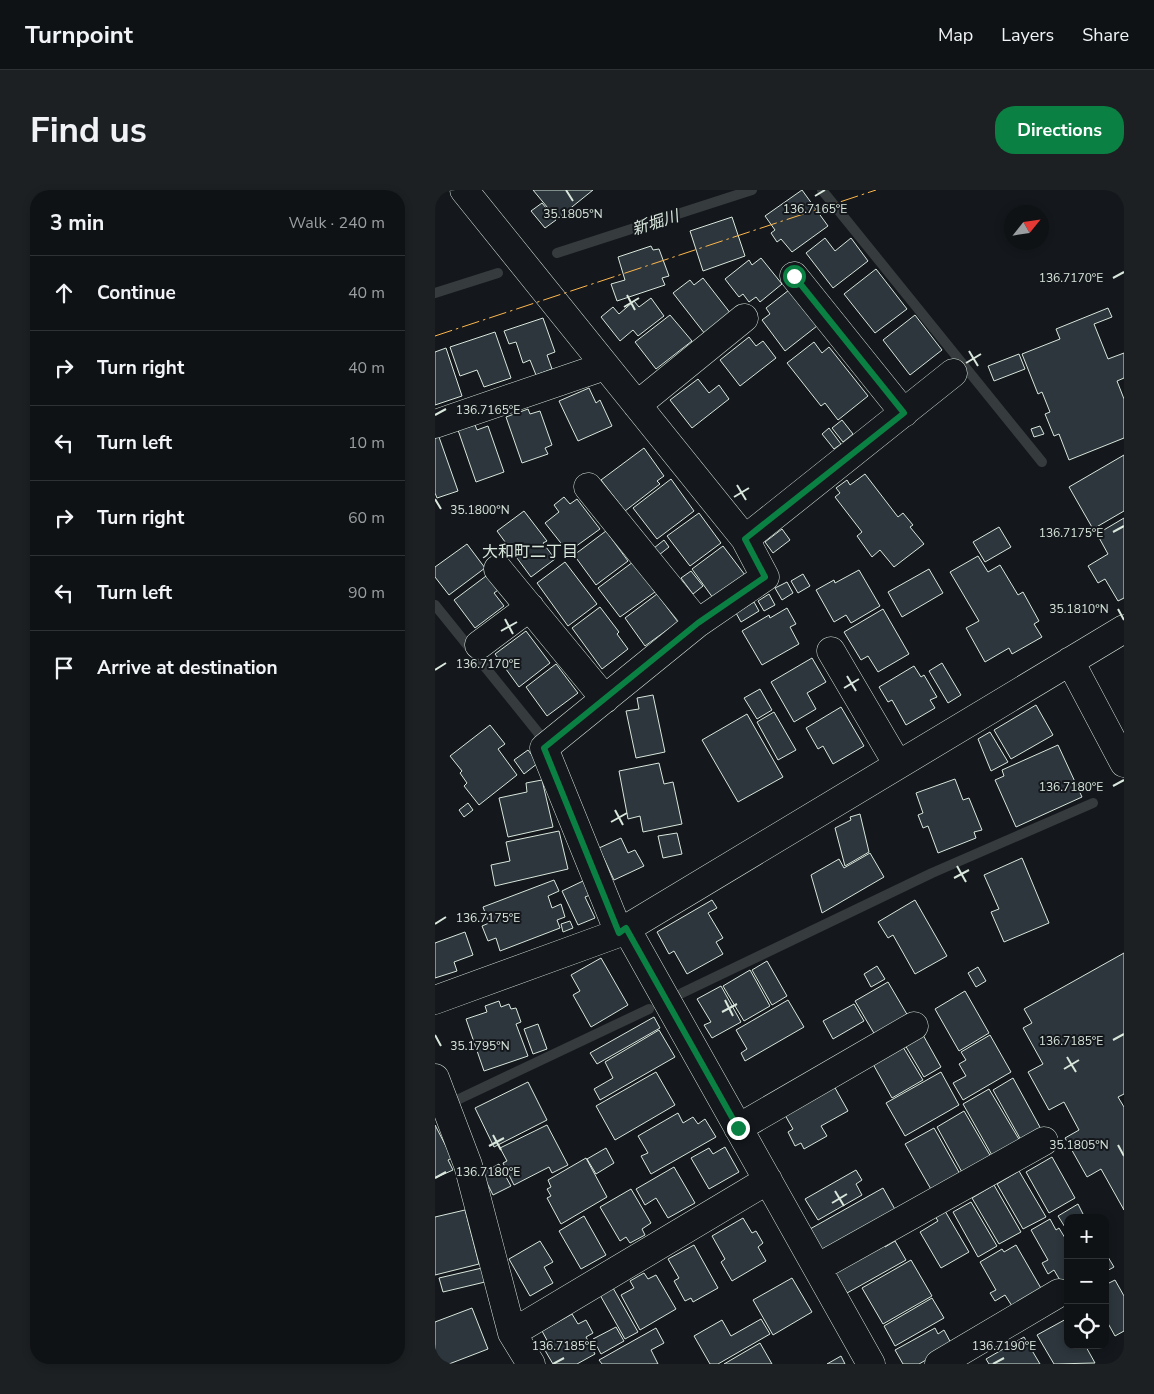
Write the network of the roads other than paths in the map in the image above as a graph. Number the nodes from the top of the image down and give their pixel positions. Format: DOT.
graph roads {
  1 [pos="464,190"];
  2 [pos="794,276"];
  3 [pos="744,318"];
  4 [pos="605,366"];
  5 [pos="953,373"];
  6 [pos="637,405"];
  7 [pos="904,413"];
  8 [pos="435,424"];
  9 [pos="588,487"];
  10 [pos="745,539"];
  11 [pos="498,568"];
  12 [pos="530,607"];
  13 [pos="698,623"];
  14 [pos="1124,629"];
  15 [pos="479,645"];
  16 [pos="831,651"];
  17 [pos="1071,661"];
  18 [pos="605,698"];
  19 [pos="1124,763"];
  20 [pos="898,765"];
  21 [pos="623,930"];
  22 [pos="435,1000"];
  23 [pos="914,1026"];
  24 [pos="435,1078"];
  25 [pos="738,1128"];
  26 [pos="1044,1142"];
  27 [pos="768,1180"];
  28 [pos="817,1268"];
  29 [pos="1059,1292"];
  30 [pos="512,1332"];
  31 [pos="531,1364"];
  32 [pos="871,1364"];
  33 [pos="939,1364"];
  1 -- 4 [label="street"];
  2 -- 7 [label="street"];
  3 -- 6 [label="street"];
  4 -- 6 [label="street"];
  4 -- 8 [label="street"];
  5 -- 7 [label="street"];
  6 -- 10 [label="street"];
  7 -- 10 [label="street"];
  9 -- 13 [label="street"];
  10 -- 13 [label="street"];
  11 -- 12 [label="street"];
  12 -- 15 [label="street"];
  12 -- 18 [label="street"];
  13 -- 18 [label="street"];
  14 -- 17 [label="street"];
  16 -- 20 [label="street"];
  17 -- 19 [label="street"];
  17 -- 20 [label="street"];
  18 -- 21 [label="street"];
  20 -- 21 [label="street"];
  21 -- 22 [label="street"];
  21 -- 25 [label="street"];
  23 -- 25 [label="street"];
  24 -- 30 [label="street"];
  25 -- 27 [label="street"];
  26 -- 28 [label="street"];
  27 -- 28 [label="street"];
  27 -- 30 [label="street"];
  28 -- 32 [label="street"];
  29 -- 33 [label="street"];
  30 -- 31 [label="street"];
}
